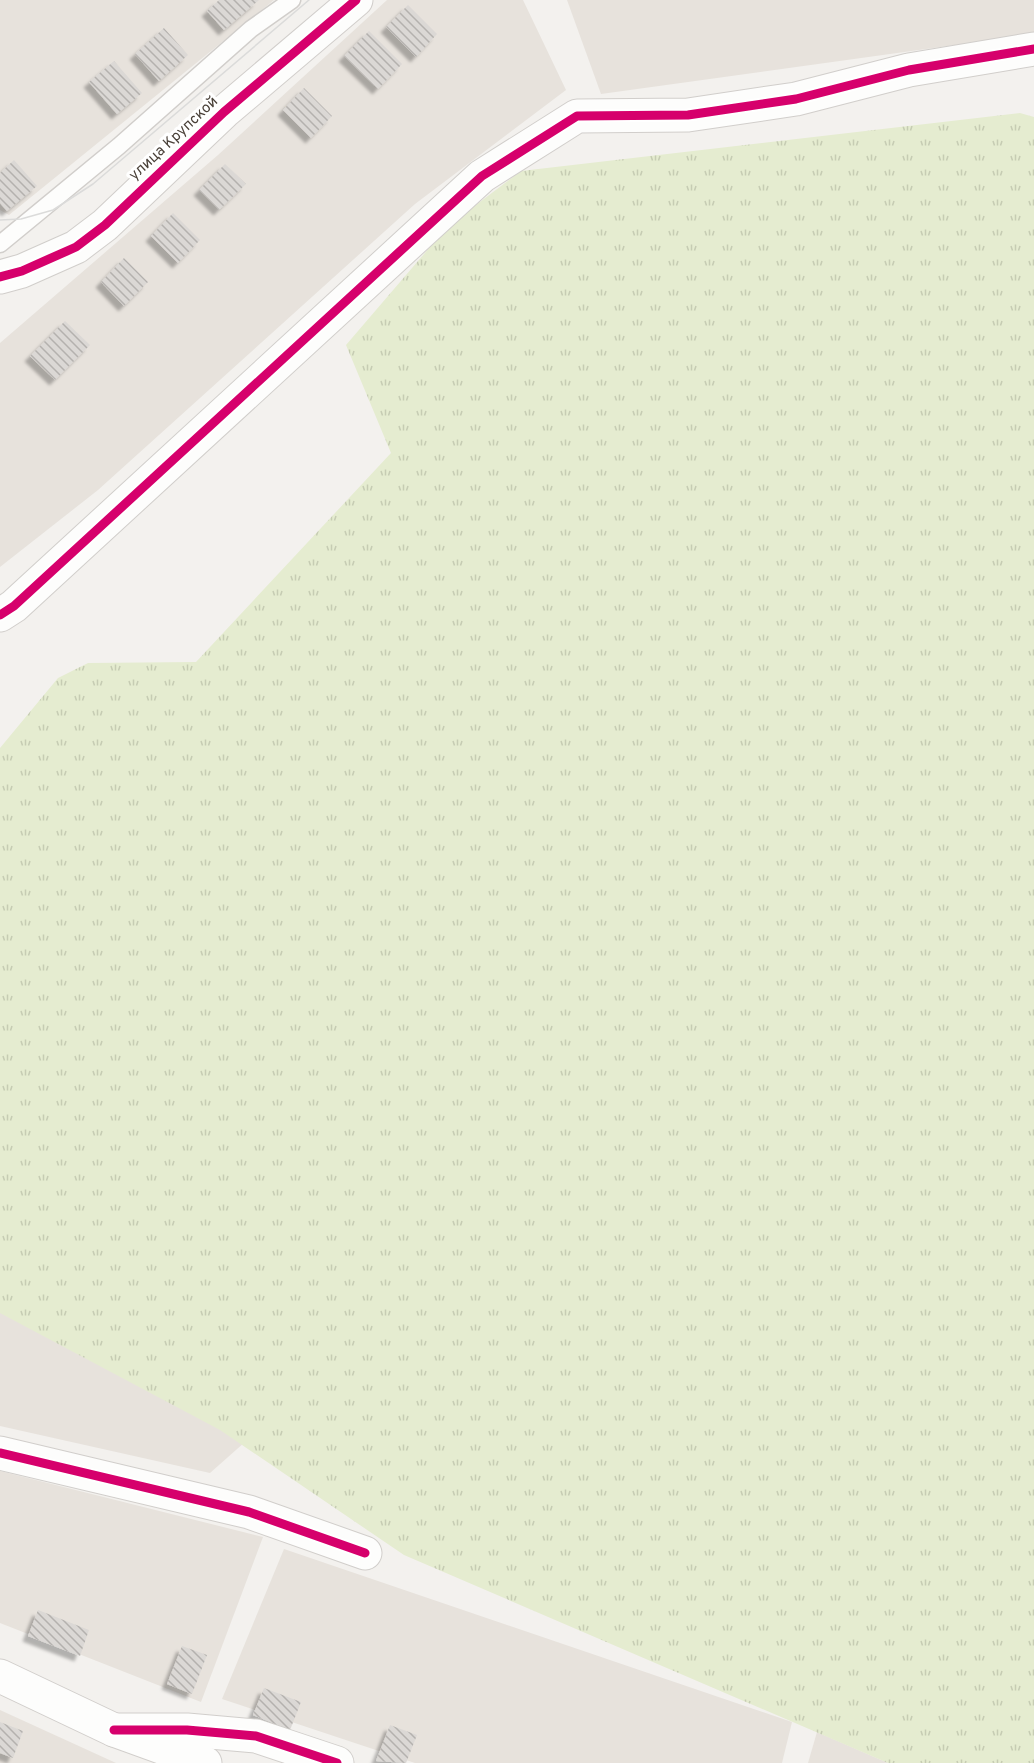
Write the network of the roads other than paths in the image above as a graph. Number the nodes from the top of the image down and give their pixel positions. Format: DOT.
graph roads {
  1 [pos="292,0"];
  2 [pos="356,0"];
  3 [pos="1034,49"];
  4 [pos="0,244"];
  5 [pos="0,277"];
  6 [pos="0,615"];
  7 [pos="0,1453"];
  8 [pos="365,1553"];
  9 [pos="0,1676"];
  10 [pos="114,1730"];
  11 [pos="205,1763"];
  12 [pos="337,1763"];
  1 -- 4 [label="lane"];
  2 -- 5 [label="street, улица Крупской"];
  3 -- 6 [label="street"];
  7 -- 8 [label="street"];
  9 -- 10 [label="street"];
  10 -- 11 [label="street"];
  10 -- 12 [label="street"];
}
